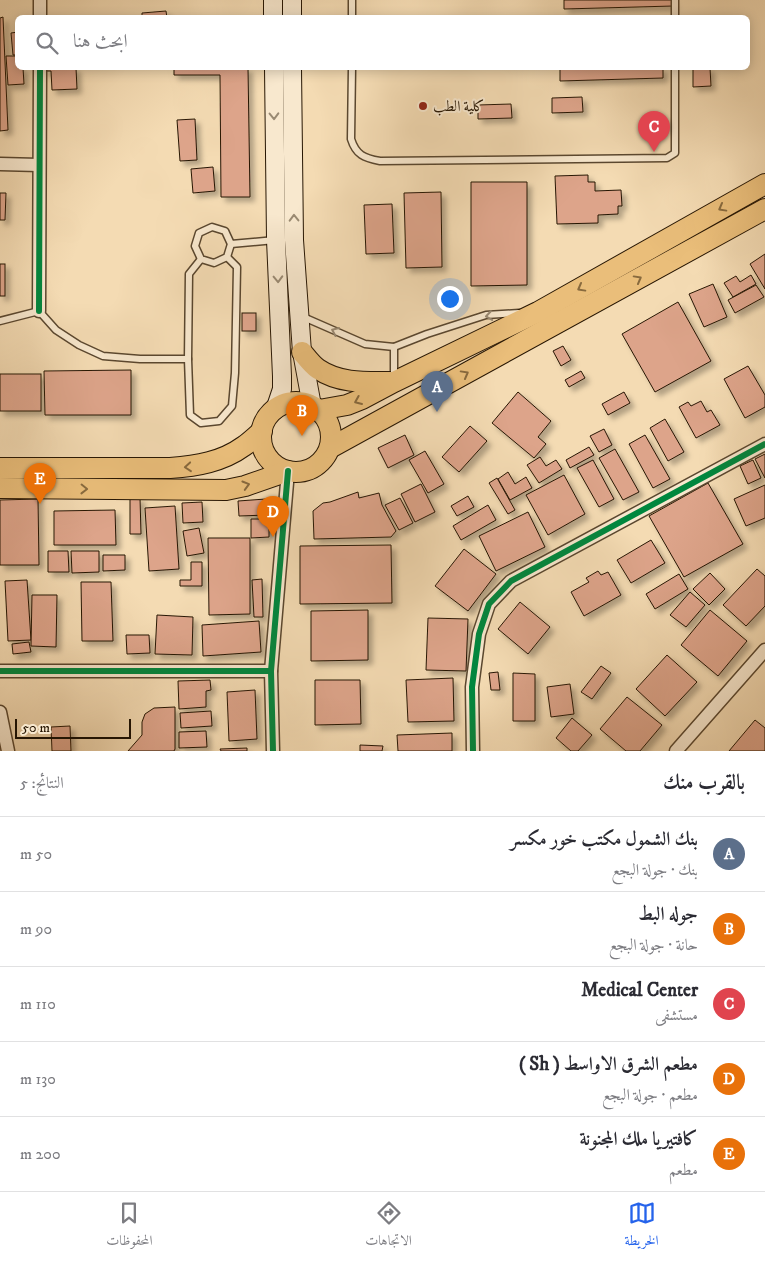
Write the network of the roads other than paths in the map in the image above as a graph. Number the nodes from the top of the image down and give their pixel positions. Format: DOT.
graph roads {
  1 [pos="40,0"];
  2 [pos="272,0"];
  3 [pos="292,0"];
  4 [pos="352,0"];
  5 [pos="676,0"];
  6 [pos="40,15"];
  7 [pos="273,15"];
  8 [pos="292,15"];
  9 [pos="352,15"];
  10 [pos="675,15"];
  11 [pos="40,70"];
  12 [pos="274,70"];
  13 [pos="292,70"];
  14 [pos="352,70"];
  15 [pos="675,70"];
  16 [pos="0,164"];
  17 [pos="39,165"];
  18 [pos="765,184"];
  19 [pos="765,209"];
  20 [pos="276,240"];
  21 [pos="231,244"];
  22 [pos="227,257"];
  23 [pos="201,259"];
  24 [pos="39,311"];
  25 [pos="538,312"];
  26 [pos="299,315"];
  27 [pos="0,321"];
  28 [pos="394,348"];
  29 [pos="302,352"];
  30 [pos="188,359"];
  31 [pos="394,382"];
  32 [pos="315,408"];
  33 [pos="275,410"];
  34 [pos="262,431"];
  35 [pos="765,444"];
  36 [pos="330,448"];
  37 [pos="0,468"];
  38 [pos="288,471"];
  39 [pos="0,488"];
  40 [pos="765,650"];
  41 [pos="0,671"];
  42 [pos="271,671"];
  43 [pos="0,712"];
  44 [pos="8,751"];
  45 [pos="273,751"];
  46 [pos="473,751"];
  47 [pos="676,751"];
  1 -- 6 [label="street"];
  2 -- 7 [label="main road"];
  3 -- 8 [label="main road"];
  4 -- 9 [label="lane"];
  5 -- 10 [label="lane"];
  11 -- 17 [label="street"];
  12 -- 20 [label="main road, one-way"];
  26 -- 13 [label="main road, one-way"];
  14 -- 15 [label="lane"];
  16 -- 17 [label="street"];
  17 -- 24 [label="street"];
  18 -- 25 [label="main road, one-way"];
  36 -- 19 [label="main road, one-way"];
  20 -- 21 [label="lane"];
  20 -- 33 [label="main road, one-way"];
  21 -- 22 [label="lane"];
  21 -- 23 [label="lane"];
  22 -- 23 [label="lane"];
  22 -- 30 [label="lane"];
  23 -- 30 [label="lane"];
  24 -- 27 [label="lane"];
  24 -- 30 [label="lane"];
  25 -- 28 [label="lane, one-way"];
  25 -- 31 [label="main road"];
  28 -- 26 [label="lane, one-way"];
  26 -- 29 [label="main road"];
  28 -- 31 [label="lane"];
  29 -- 31 [label="main road"];
  29 -- 32 [label="main road"];
  31 -- 32 [label="main road, one-way"];
  32 -- 33 [label="main road"];
  32 -- 36 [label="main road"];
  33 -- 34 [label="main road"];
  34 -- 37 [label="main road, one-way"];
  34 -- 38 [label="main road"];
  35 -- 46 [label="street"];
  36 -- 38 [label="main road"];
  39 -- 38 [label="main road, one-way"];
  38 -- 42 [label="street"];
  40 -- 47 [label="street"];
  41 -- 42 [label="street"];
  42 -- 45 [label="street"];
  43 -- 44 [label="street"];
}
